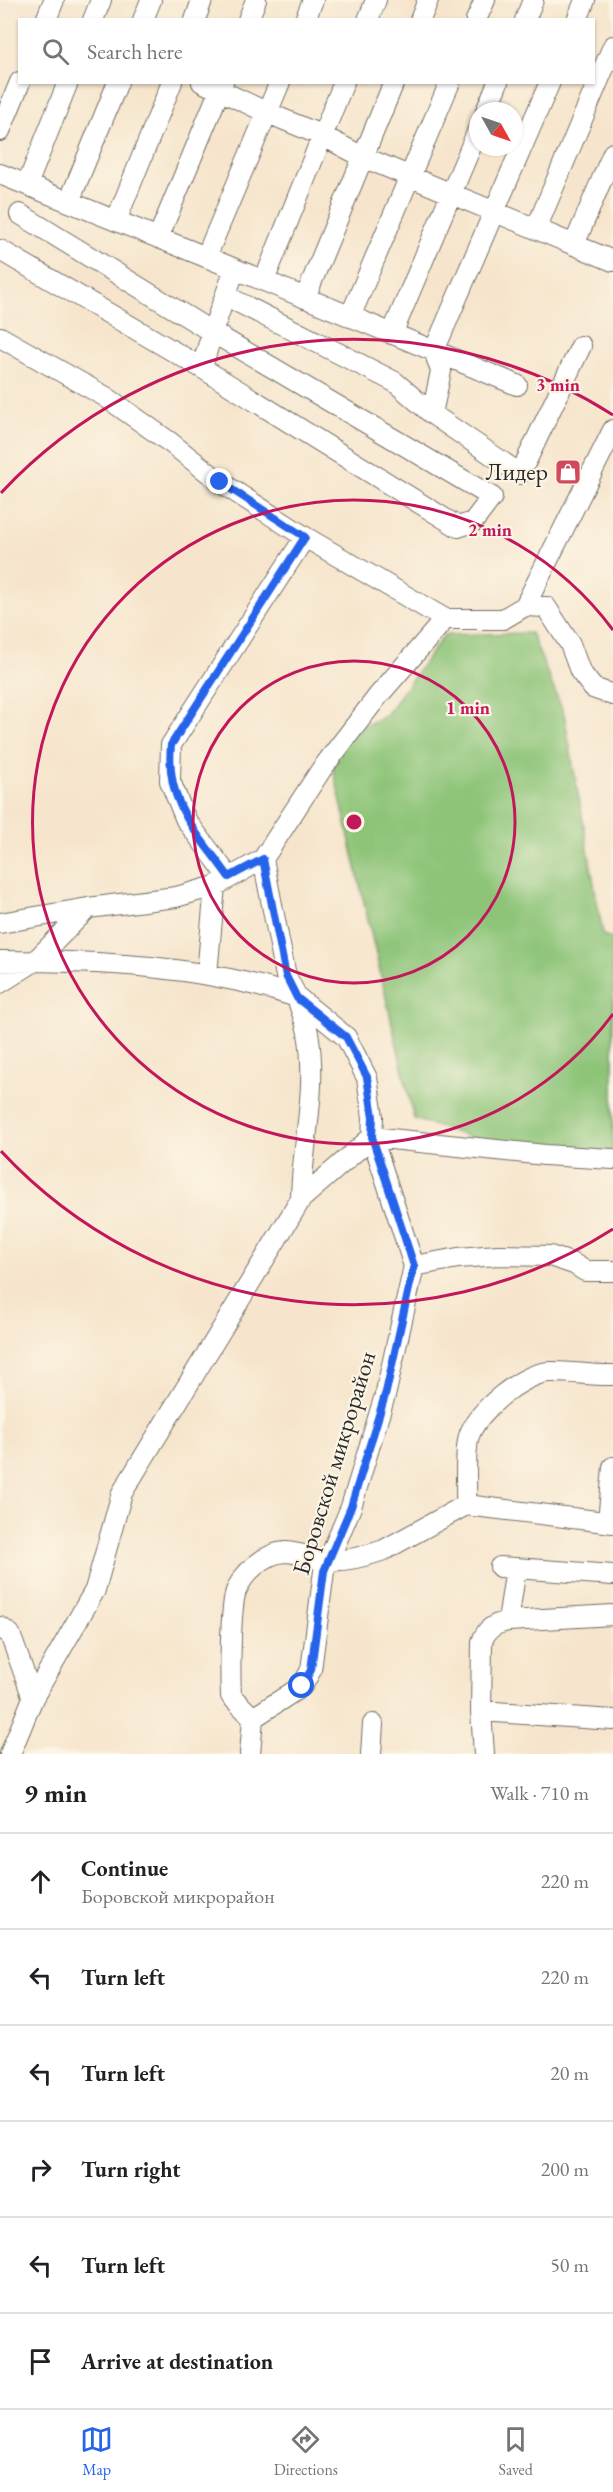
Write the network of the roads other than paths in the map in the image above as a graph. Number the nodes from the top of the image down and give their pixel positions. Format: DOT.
graph roads {
  1 [pos="54,0"];
  2 [pos="101,0"];
  3 [pos="151,0"];
  4 [pos="202,0"];
  5 [pos="256,0"];
  6 [pos="313,0"];
  7 [pos="376,0"];
  8 [pos="428,0"];
  9 [pos="485,0"];
  10 [pos="533,0"];
  11 [pos="585,0"];
  12 [pos="47,18"];
  13 [pos="94,18"];
  14 [pos="144,18"];
  15 [pos="196,18"];
  16 [pos="249,18"];
  17 [pos="306,18"];
  18 [pos="369,18"];
  19 [pos="421,18"];
  20 [pos="477,18"];
  21 [pos="526,18"];
  22 [pos="578,18"];
  23 [pos="613,46"];
  24 [pos="19,84"];
  25 [pos="67,84"];
  26 [pos="117,84"];
  27 [pos="171,84"];
  28 [pos="279,84"];
  29 [pos="343,84"];
  30 [pos="393,84"];
  31 [pos="449,84"];
  32 [pos="497,84"];
  33 [pos="549,84"];
  34 [pos="215,85"];
  35 [pos="490,102"];
  36 [pos="267,113"];
  37 [pos="0,131"];
  38 [pos="323,136"];
  39 [pos="469,151"];
  40 [pos="613,153"];
  41 [pos="363,157"];
  42 [pos="0,174"];
  43 [pos="410,176"];
  44 [pos="27,185"];
  45 [pos="451,194"];
  46 [pos="69,202"];
  47 [pos="493,211"];
  48 [pos="20,214"];
  49 [pos="116,221"];
  50 [pos="536,229"];
  51 [pos="158,238"];
  52 [pos="574,245"];
  53 [pos="0,250"];
  54 [pos="611,256"];
  55 [pos="206,257"];
  56 [pos="235,269"];
  57 [pos="264,281"];
  58 [pos="226,296"];
  59 [pos="305,298"];
  60 [pos="350,317"];
  61 [pos="212,332"];
  62 [pos="392,334"];
  63 [pos="0,338"];
  64 [pos="581,345"];
  65 [pos="434,351"];
  66 [pos="202,368"];
  67 [pos="517,385"];
  68 [pos="432,414"];
  69 [pos="613,430"];
  70 [pos="305,537"];
  71 [pos="525,606"];
  72 [pos="445,619"];
  73 [pos="613,695"];
  74 [pos="263,859"];
  75 [pos="222,882"];
  76 [pos="88,908"];
  77 [pos="0,923"];
  78 [pos="0,961"];
  79 [pos="35,961"];
  80 [pos="207,974"];
  81 [pos="0,983"];
  82 [pos="297,998"];
  83 [pos="372,1137"];
  84 [pos="613,1159"];
  85 [pos="301,1199"];
  86 [pos="414,1266"];
  87 [pos="613,1271"];
  88 [pos="613,1375"];
  89 [pos="613,1467"];
  90 [pos="466,1505"];
  91 [pos="611,1522"];
  92 [pos="327,1560"];
  93 [pos="613,1575"];
  94 [pos="613,1615"];
  95 [pos="508,1621"];
  96 [pos="0,1627"];
  97 [pos="33,1698"];
  98 [pos="481,1711"];
  99 [pos="253,1718"];
  100 [pos="613,1720"];
  101 [pos="373,1724"];
  102 [pos="10,1754"];
  103 [pos="250,1754"];
  104 [pos="371,1754"];
  105 [pos="484,1754"];
  1 -- 12 [label="street"];
  2 -- 13 [label="street"];
  3 -- 14 [label="street"];
  4 -- 15 [label="street"];
  5 -- 16 [label="street"];
  6 -- 17 [label="street"];
  7 -- 18 [label="street"];
  8 -- 19 [label="street"];
  9 -- 20 [label="street"];
  10 -- 21 [label="street"];
  11 -- 22 [label="street"];
  23 -- 50 [label="street"];
  24 -- 37 [label="street"];
  25 -- 44 [label="street"];
  26 -- 46 [label="street"];
  27 -- 49 [label="street"];
  28 -- 36 [label="street"];
  29 -- 38 [label="street"];
  30 -- 41 [label="street"];
  31 -- 43 [label="street"];
  32 -- 35 [label="street"];
  33 -- 47 [label="street"];
  34 -- 36 [label="street"];
  34 -- 51 [label="street"];
  36 -- 38 [label="street"];
  36 -- 55 [label="street"];
  38 -- 41 [label="street"];
  38 -- 57 [label="street"];
  39 -- 45 [label="street"];
  40 -- 52 [label="street"];
  41 -- 43 [label="street"];
  41 -- 59 [label="street"];
  42 -- 44 [label="street"];
  43 -- 45 [label="street"];
  43 -- 60 [label="street"];
  44 -- 46 [label="street"];
  45 -- 47 [label="street"];
  45 -- 62 [label="street"];
  46 -- 49 [label="street"];
  47 -- 50 [label="street"];
  47 -- 65 [label="street"];
  48 -- 61 [label="street"];
  49 -- 51 [label="street"];
  50 -- 52 [label="street"];
  51 -- 55 [label="street"];
  52 -- 54 [label="street"];
  53 -- 66 [label="street"];
  55 -- 56 [label="street"];
  56 -- 57 [label="street"];
  56 -- 58 [label="street"];
  57 -- 59 [label="street"];
  58 -- 61 [label="street"];
  58 -- 68 [label="street"];
  59 -- 60 [label="street"];
  60 -- 62 [label="street"];
  61 -- 66 [label="street"];
  61 -- 66 [label="street"];
  62 -- 65 [label="street"];
  63 -- 70 [label="street"];
  64 -- 68 [label="street"];
  65 -- 67 [label="street"];
  65 -- 68 [label="street"];
  69 -- 71 [label="street"];
  70 -- 72 [label="street"];
  70 -- 75 [label="street"];
  71 -- 72 [label="street"];
  71 -- 73 [label="street"];
  72 -- 74 [label="street"];
  74 -- 75 [label="street"];
  74 -- 82 [label="street"];
  75 -- 76 [label="street"];
  75 -- 80 [label="street"];
  76 -- 77 [label="street"];
  76 -- 79 [label="street"];
  78 -- 79 [label="street"];
  79 -- 80 [label="street"];
  79 -- 81 [label="street"];
  80 -- 82 [label="street"];
  82 -- 83 [label="street"];
  82 -- 85 [label="street"];
  83 -- 84 [label="street"];
  83 -- 85 [label="street"];
  83 -- 86 [label="street"];
  85 -- 97 [label="street"];
  86 -- 87 [label="street"];
  86 -- 92 [label="street, Боровской микрорайон"];
  88 -- 90 [label="street"];
  89 -- 91 [label="street"];
  90 -- 91 [label="street"];
  90 -- 92 [label="street"];
  92 -- 99 [label="street, Боровской микрорайон"];
  92 -- 99 [label="street"];
  93 -- 95 [label="street"];
  94 -- 95 [label="street"];
  95 -- 98 [label="street"];
  96 -- 97 [label="street"];
  97 -- 102 [label="street"];
  98 -- 100 [label="street"];
  98 -- 105 [label="street"];
  99 -- 103 [label="street"];
  101 -- 104 [label="street"];
}
